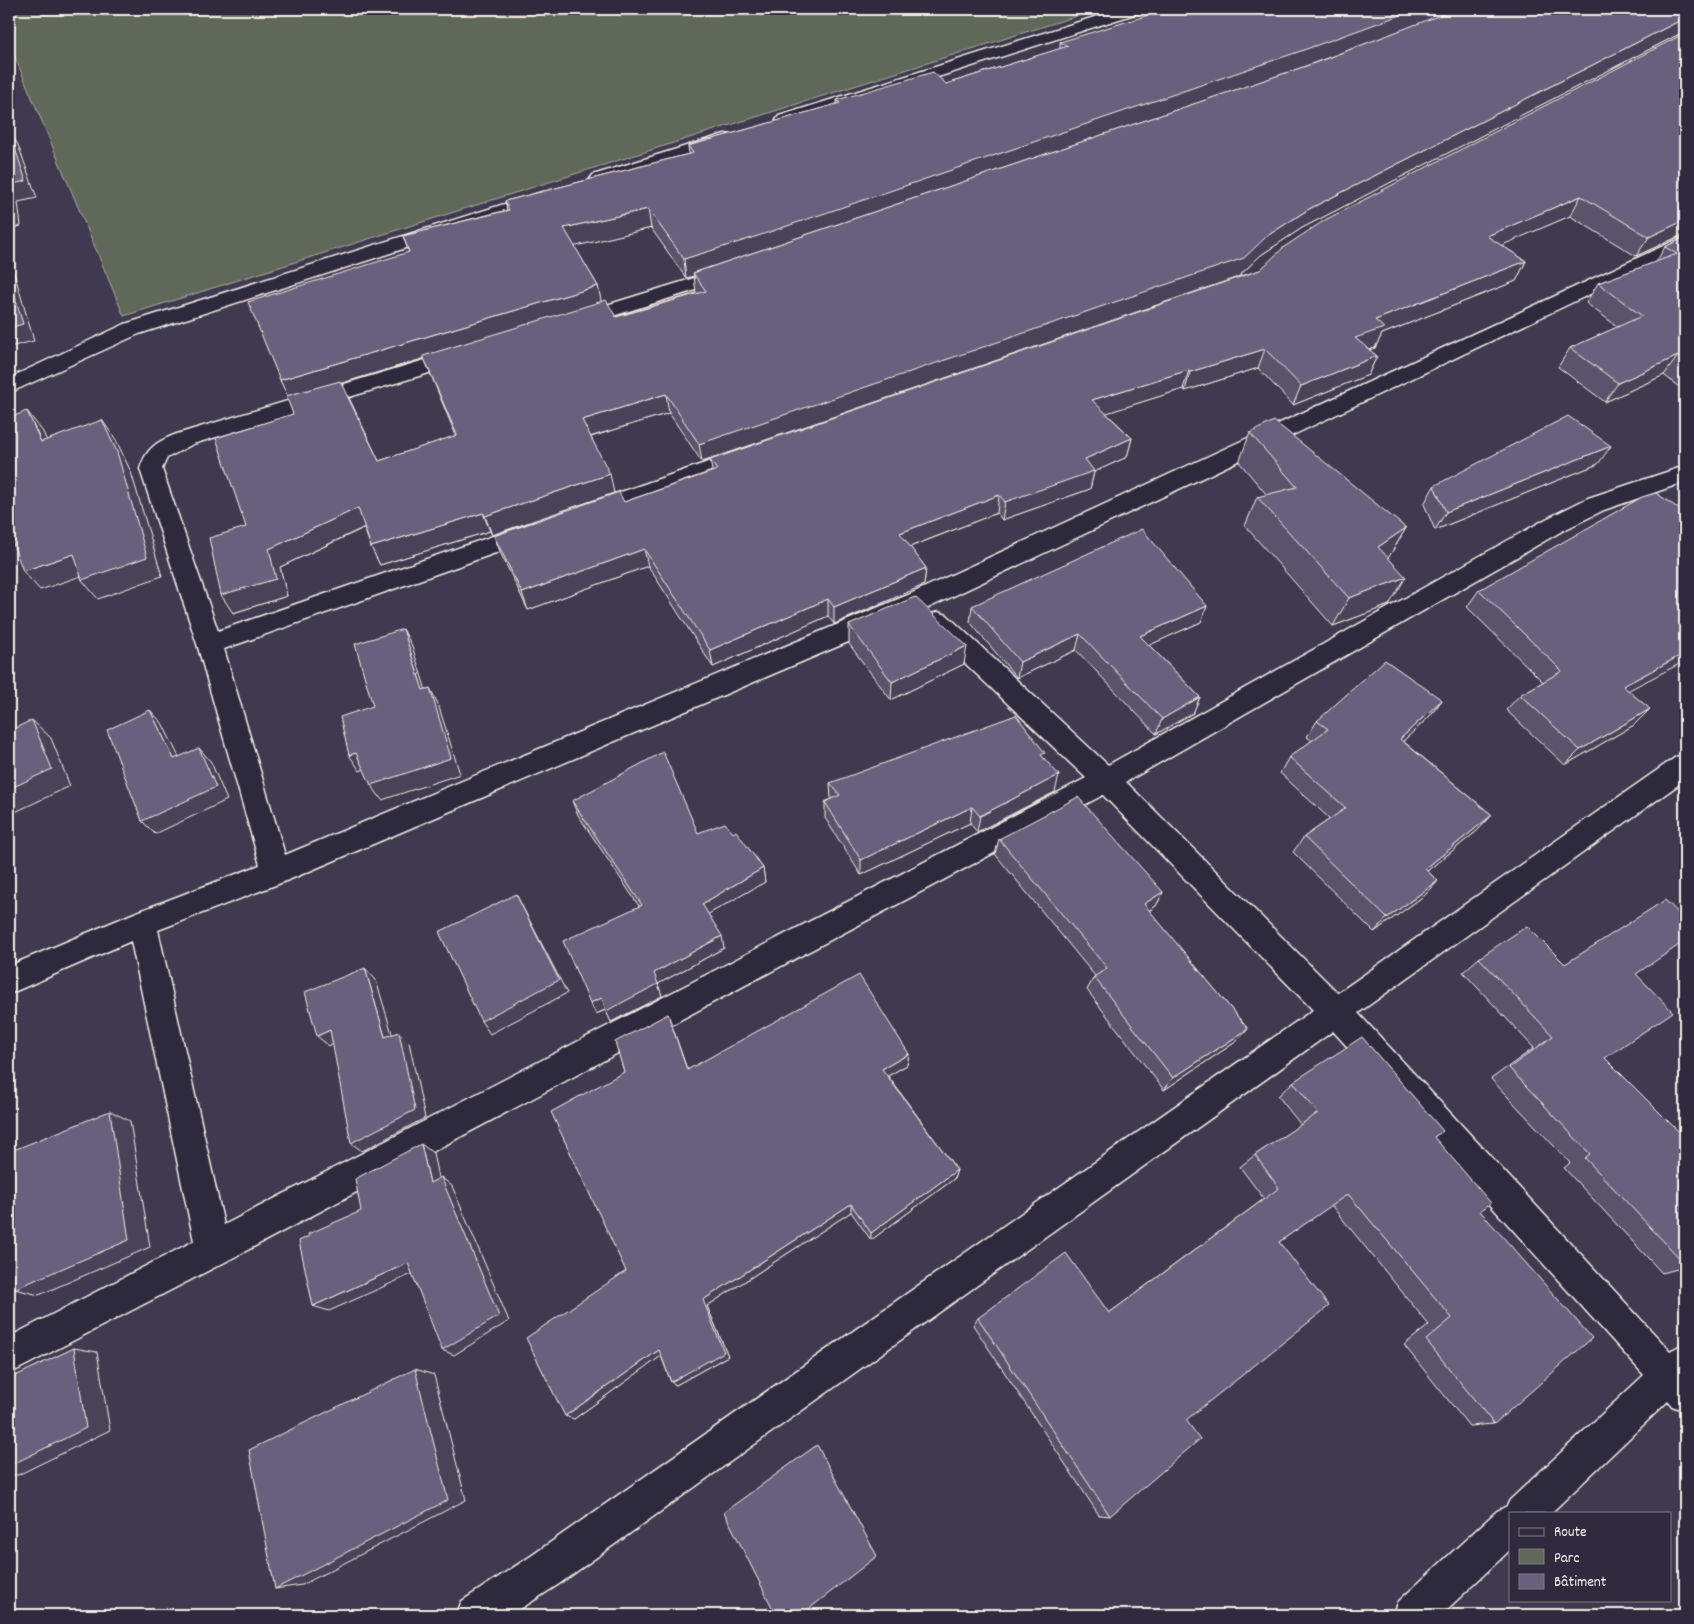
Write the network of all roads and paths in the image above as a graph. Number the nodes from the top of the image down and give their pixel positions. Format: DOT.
graph roads {
  1 [pos="1135,9"];
  2 [pos="772,124"];
  3 [pos="743,134"];
  4 [pos="582,185"];
  5 [pos="563,191"];
  6 [pos="1685,242"];
  7 [pos="749,267"];
  8 [pos="564,325"];
  9 [pos="480,351"];
  10 [pos="9,386"];
  11 [pos="763,451"];
  12 [pos="1685,474"];
  13 [pos="917,602"];
  14 [pos="210,644"];
  15 [pos="1685,765"];
  16 [pos="1106,780"];
  17 [pos="276,872"];
  18 [pos="142,923"];
  19 [pos="9,980"];
  20 [pos="1336,1012"];
  21 [pos="213,1250"];
  22 [pos="9,1356"];
  23 [pos="1680,1377"];
  24 [pos="1524,1512"];
  25 [pos="1509,1525"];
  26 [pos="476,1615"];
  27 [pos="1413,1615"];
  1 -- 2 [label="street"];
  3 -- 4 [label="street"];
  5 -- 10 [label="street"];
  6 -- 13 [label="street"];
  7 -- 8 [label="street"];
  9 -- 14 [label="street"];
  11 -- 14 [label="street"];
  12 -- 16 [label="street"];
  13 -- 16 [label="street"];
  13 -- 17 [label="street"];
  14 -- 17 [label="street"];
  15 -- 20 [label="street"];
  16 -- 20 [label="street"];
  16 -- 21 [label="street"];
  17 -- 18 [label="street"];
  18 -- 19 [label="street"];
  18 -- 21 [label="street"];
  20 -- 23 [label="street"];
  20 -- 26 [label="street"];
  21 -- 22 [label="street"];
  23 -- 24 [label="street"];
  25 -- 27 [label="street"];
}
